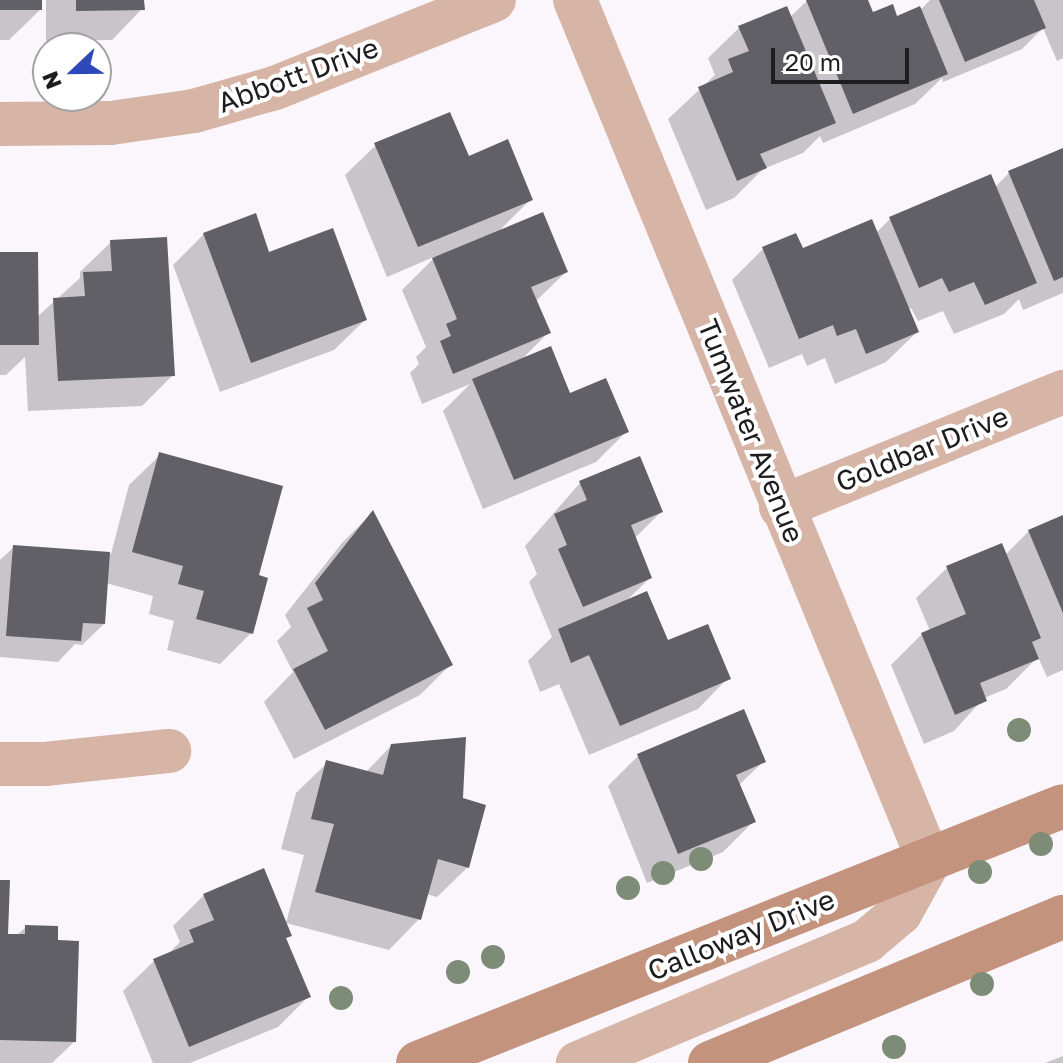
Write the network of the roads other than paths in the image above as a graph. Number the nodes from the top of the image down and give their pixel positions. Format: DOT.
graph roads {
  1 [pos="494,0"];
  2 [pos="575,0"];
  3 [pos="0,124"];
  4 [pos="1063,392"];
  5 [pos="781,507"];
  6 [pos="169,751"];
  7 [pos="0,764"];
  8 [pos="1063,806"];
  9 [pos="929,861"];
  10 [pos="1063,917"];
  11 [pos="418,1063"];
  12 [pos="578,1063"];
  13 [pos="710,1063"];
  1 -- 3 [label="street, Abbott Drive"];
  2 -- 5 [label="street, Tumwater Avenue"];
  4 -- 5 [label="street, Goldbar Drive"];
  5 -- 9 [label="street, Tumwater Avenue"];
  6 -- 7 [label="street"];
  8 -- 9 [label="main road, Calloway Drive"];
  9 -- 11 [label="main road, Calloway Drive"];
  9 -- 12 [label="street"];
  10 -- 13 [label="main road"];
}
